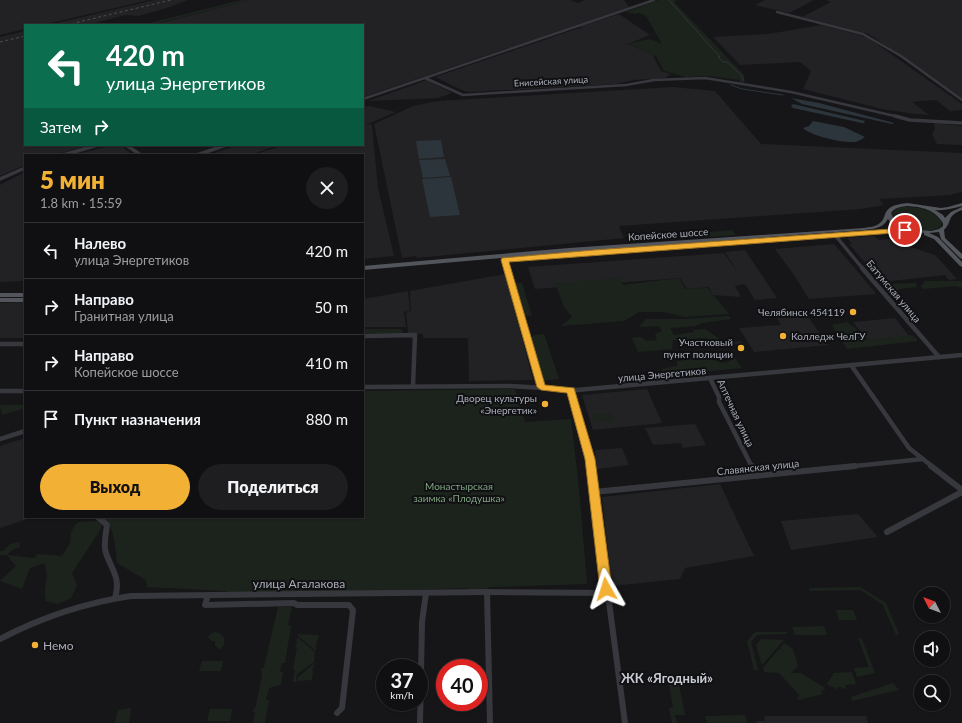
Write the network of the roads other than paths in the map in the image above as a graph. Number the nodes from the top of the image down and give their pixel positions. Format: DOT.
graph roads {
  1 [pos="654,0"];
  2 [pos="777,12"];
  3 [pos="425,78"];
  4 [pos="364,99"];
  5 [pos="962,100"];
  6 [pos="962,123"];
  7 [pos="94,146"];
  8 [pos="128,146"];
  9 [pos="223,146"];
  10 [pos="66,154"];
  11 [pos="140,154"];
  12 [pos="200,154"];
  13 [pos="24,168"];
  14 [pos="0,179"];
  15 [pos="962,204"];
  16 [pos="925,208"];
  17 [pos="962,208"];
  18 [pos="888,213"];
  19 [pos="945,222"];
  20 [pos="941,230"];
  21 [pos="912,231"];
  22 [pos="923,232"];
  23 [pos="835,235"];
  24 [pos="962,257"];
  25 [pos="504,258"];
  26 [pos="962,265"];
  27 [pos="364,268"];
  28 [pos="364,272"];
  29 [pos="0,295"];
  30 [pos="24,295"];
  31 [pos="0,300"];
  32 [pos="24,300"];
  33 [pos="364,336"];
  34 [pos="0,344"];
  35 [pos="24,344"];
  36 [pos="962,355"];
  37 [pos="939,357"];
  38 [pos="851,366"];
  39 [pos="710,378"];
  40 [pos="413,386"];
  41 [pos="364,387"];
  42 [pos="541,387"];
  43 [pos="571,390"];
  44 [pos="0,391"];
  45 [pos="24,391"];
  46 [pos="24,431"];
  47 [pos="0,439"];
  48 [pos="923,459"];
  49 [pos="757,476"];
  50 [pos="962,491"];
  51 [pos="594,492"];
  52 [pos="99,518"];
  53 [pos="887,532"];
  54 [pos="487,592"];
  55 [pos="426,593"];
  56 [pos="607,593"];
  57 [pos="208,595"];
  58 [pos="115,598"];
  59 [pos="0,639"];
  60 [pos="337,713"];
  61 [pos="420,723"];
  62 [pos="490,723"];
  63 [pos="626,723"];
  1 -- 3 [label="street"];
  2 -- 5 [label="street"];
  3 -- 4 [label="street"];
  3 -- 6 [label="street, Енисейская улица"];
  7 -- 10 [label="street"];
  8 -- 11 [label="street"];
  9 -- 12 [label="street"];
  13 -- 14 [label="street"];
  15 -- 16 [label="main road, Копейское шоссе"];
  16 -- 18 [label="main road, Копейское шоссе"];
  16 -- 19 [label="main road"];
  17 -- 19 [label="main road"];
  18 -- 21 [label="main road"];
  18 -- 25 [label="main road, Копейское шоссе"];
  19 -- 20 [label="main road"];
  20 -- 22 [label="main road, Копейское шоссе"];
  20 -- 24 [label="main road"];
  21 -- 22 [label="main road, Копейское шоссе"];
  21 -- 23 [label="main road, Копейское шоссе"];
  22 -- 26 [label="main road"];
  23 -- 25 [label="main road, Копейское шоссе"];
  23 -- 37 [label="street, Батумская улица"];
  25 -- 27 [label="main road, Копейское шоссе"];
  25 -- 28 [label="main road, Копейское шоссе"];
  25 -- 42 [label="street"];
  29 -- 30 [label="main road"];
  31 -- 32 [label="main road"];
  33 -- 40 [label="street"];
  34 -- 35 [label="street"];
  36 -- 37 [label="street, улица Энергетиков"];
  37 -- 38 [label="street, улица Энергетиков"];
  38 -- 39 [label="street, улица Энергетиков"];
  38 -- 48 [label="street"];
  39 -- 43 [label="street, улица Энергетиков"];
  39 -- 49 [label="street, Аптечная улица"];
  40 -- 41 [label="street, улица Энергетиков"];
  40 -- 42 [label="street, улица Энергетиков"];
  42 -- 43 [label="street, улица Энергетиков"];
  43 -- 51 [label="street"];
  44 -- 45 [label="street"];
  46 -- 47 [label="street"];
  48 -- 49 [label="street, Славянская улица"];
  48 -- 50 [label="street"];
  49 -- 51 [label="street, Славянская улица"];
  50 -- 53 [label="street"];
  51 -- 56 [label="street"];
  52 -- 58 [label="street"];
  54 -- 55 [label="street, улица Агалакова"];
  54 -- 56 [label="street, улица Агалакова"];
  54 -- 62 [label="street"];
  55 -- 57 [label="street, улица Агалакова"];
  55 -- 61 [label="street"];
  56 -- 63 [label="street"];
  57 -- 58 [label="street, улица Агалакова"];
  57 -- 60 [label="street"];
  58 -- 59 [label="street, улица Агалакова"];
}
